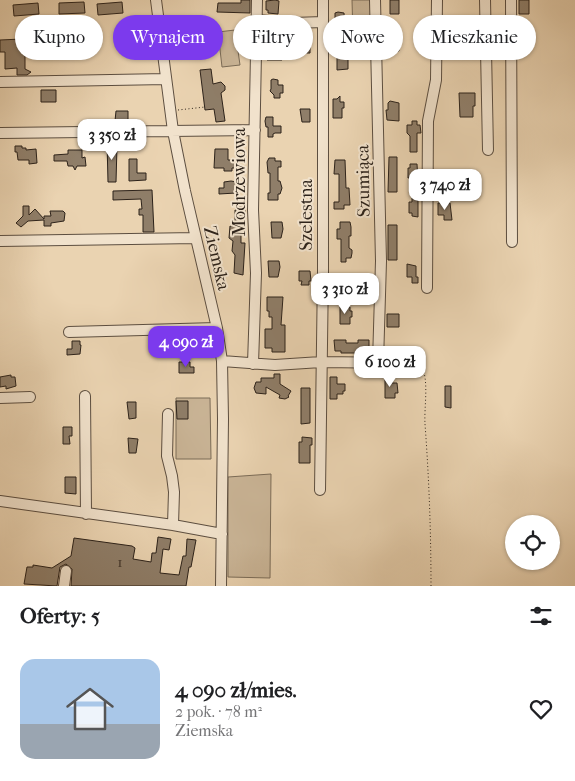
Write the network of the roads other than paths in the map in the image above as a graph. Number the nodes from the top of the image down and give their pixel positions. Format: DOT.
graph roads {
  1 [pos="156,0"];
  2 [pos="257,0"];
  3 [pos="322,0"];
  4 [pos="376,0"];
  5 [pos="437,0"];
  6 [pos="485,0"];
  7 [pos="511,0"];
  8 [pos="258,15"];
  9 [pos="313,22"];
  10 [pos="323,22"];
  11 [pos="257,60"];
  12 [pos="323,60"];
  13 [pos="166,79"];
  14 [pos="0,82"];
  15 [pos="173,130"];
  16 [pos="255,130"];
  17 [pos="0,133"];
  18 [pos="488,150"];
  19 [pos="196,238"];
  20 [pos="0,241"];
  21 [pos="512,242"];
  22 [pos="427,288"];
  23 [pos="217,328"];
  24 [pos="69,332"];
  25 [pos="222,361"];
  26 [pos="321,362"];
  27 [pos="378,362"];
  28 [pos="404,363"];
  29 [pos="253,364"];
  30 [pos="86,396"];
  31 [pos="30,397"];
  32 [pos="0,398"];
  33 [pos="168,414"];
  34 [pos="320,490"];
  35 [pos="0,501"];
  36 [pos="86,514"];
  37 [pos="173,526"];
  38 [pos="222,534"];
  39 [pos="66,571"];
  40 [pos="64,586"];
  41 [pos="221,586"];
  1 -- 13 [label="street, Ziemska"];
  2 -- 8 [label="street, Modrzewiowa"];
  3 -- 10 [label="street, Szelestna"];
  4 -- 27 [label="street, Szumiąca"];
  5 -- 22 [label="street"];
  6 -- 18 [label="street"];
  7 -- 21 [label="street"];
  9 -- 10 [label="street"];
  11 -- 16 [label="street, Modrzewiowa"];
  12 -- 26 [label="street, Szelestna"];
  13 -- 14 [label="street"];
  13 -- 15 [label="street, Ziemska"];
  15 -- 16 [label="street"];
  15 -- 17 [label="street"];
  15 -- 19 [label="street, Ziemska"];
  16 -- 29 [label="street, Modrzewiowa"];
  19 -- 20 [label="street"];
  19 -- 23 [label="street, Ziemska"];
  23 -- 24 [label="street"];
  23 -- 25 [label="street, Ziemska"];
  25 -- 29 [label="street"];
  25 -- 38 [label="street, Ziemska"];
  26 -- 27 [label="street"];
  26 -- 29 [label="street"];
  26 -- 34 [label="street, Szelestna"];
  27 -- 28 [label="street"];
  30 -- 36 [label="street"];
  31 -- 32 [label="street"];
  33 -- 37 [label="street"];
  35 -- 36 [label="street"];
  36 -- 37 [label="street"];
  37 -- 38 [label="street"];
  38 -- 41 [label="street, Ziemska"];
  39 -- 40 [label="street"];
}
